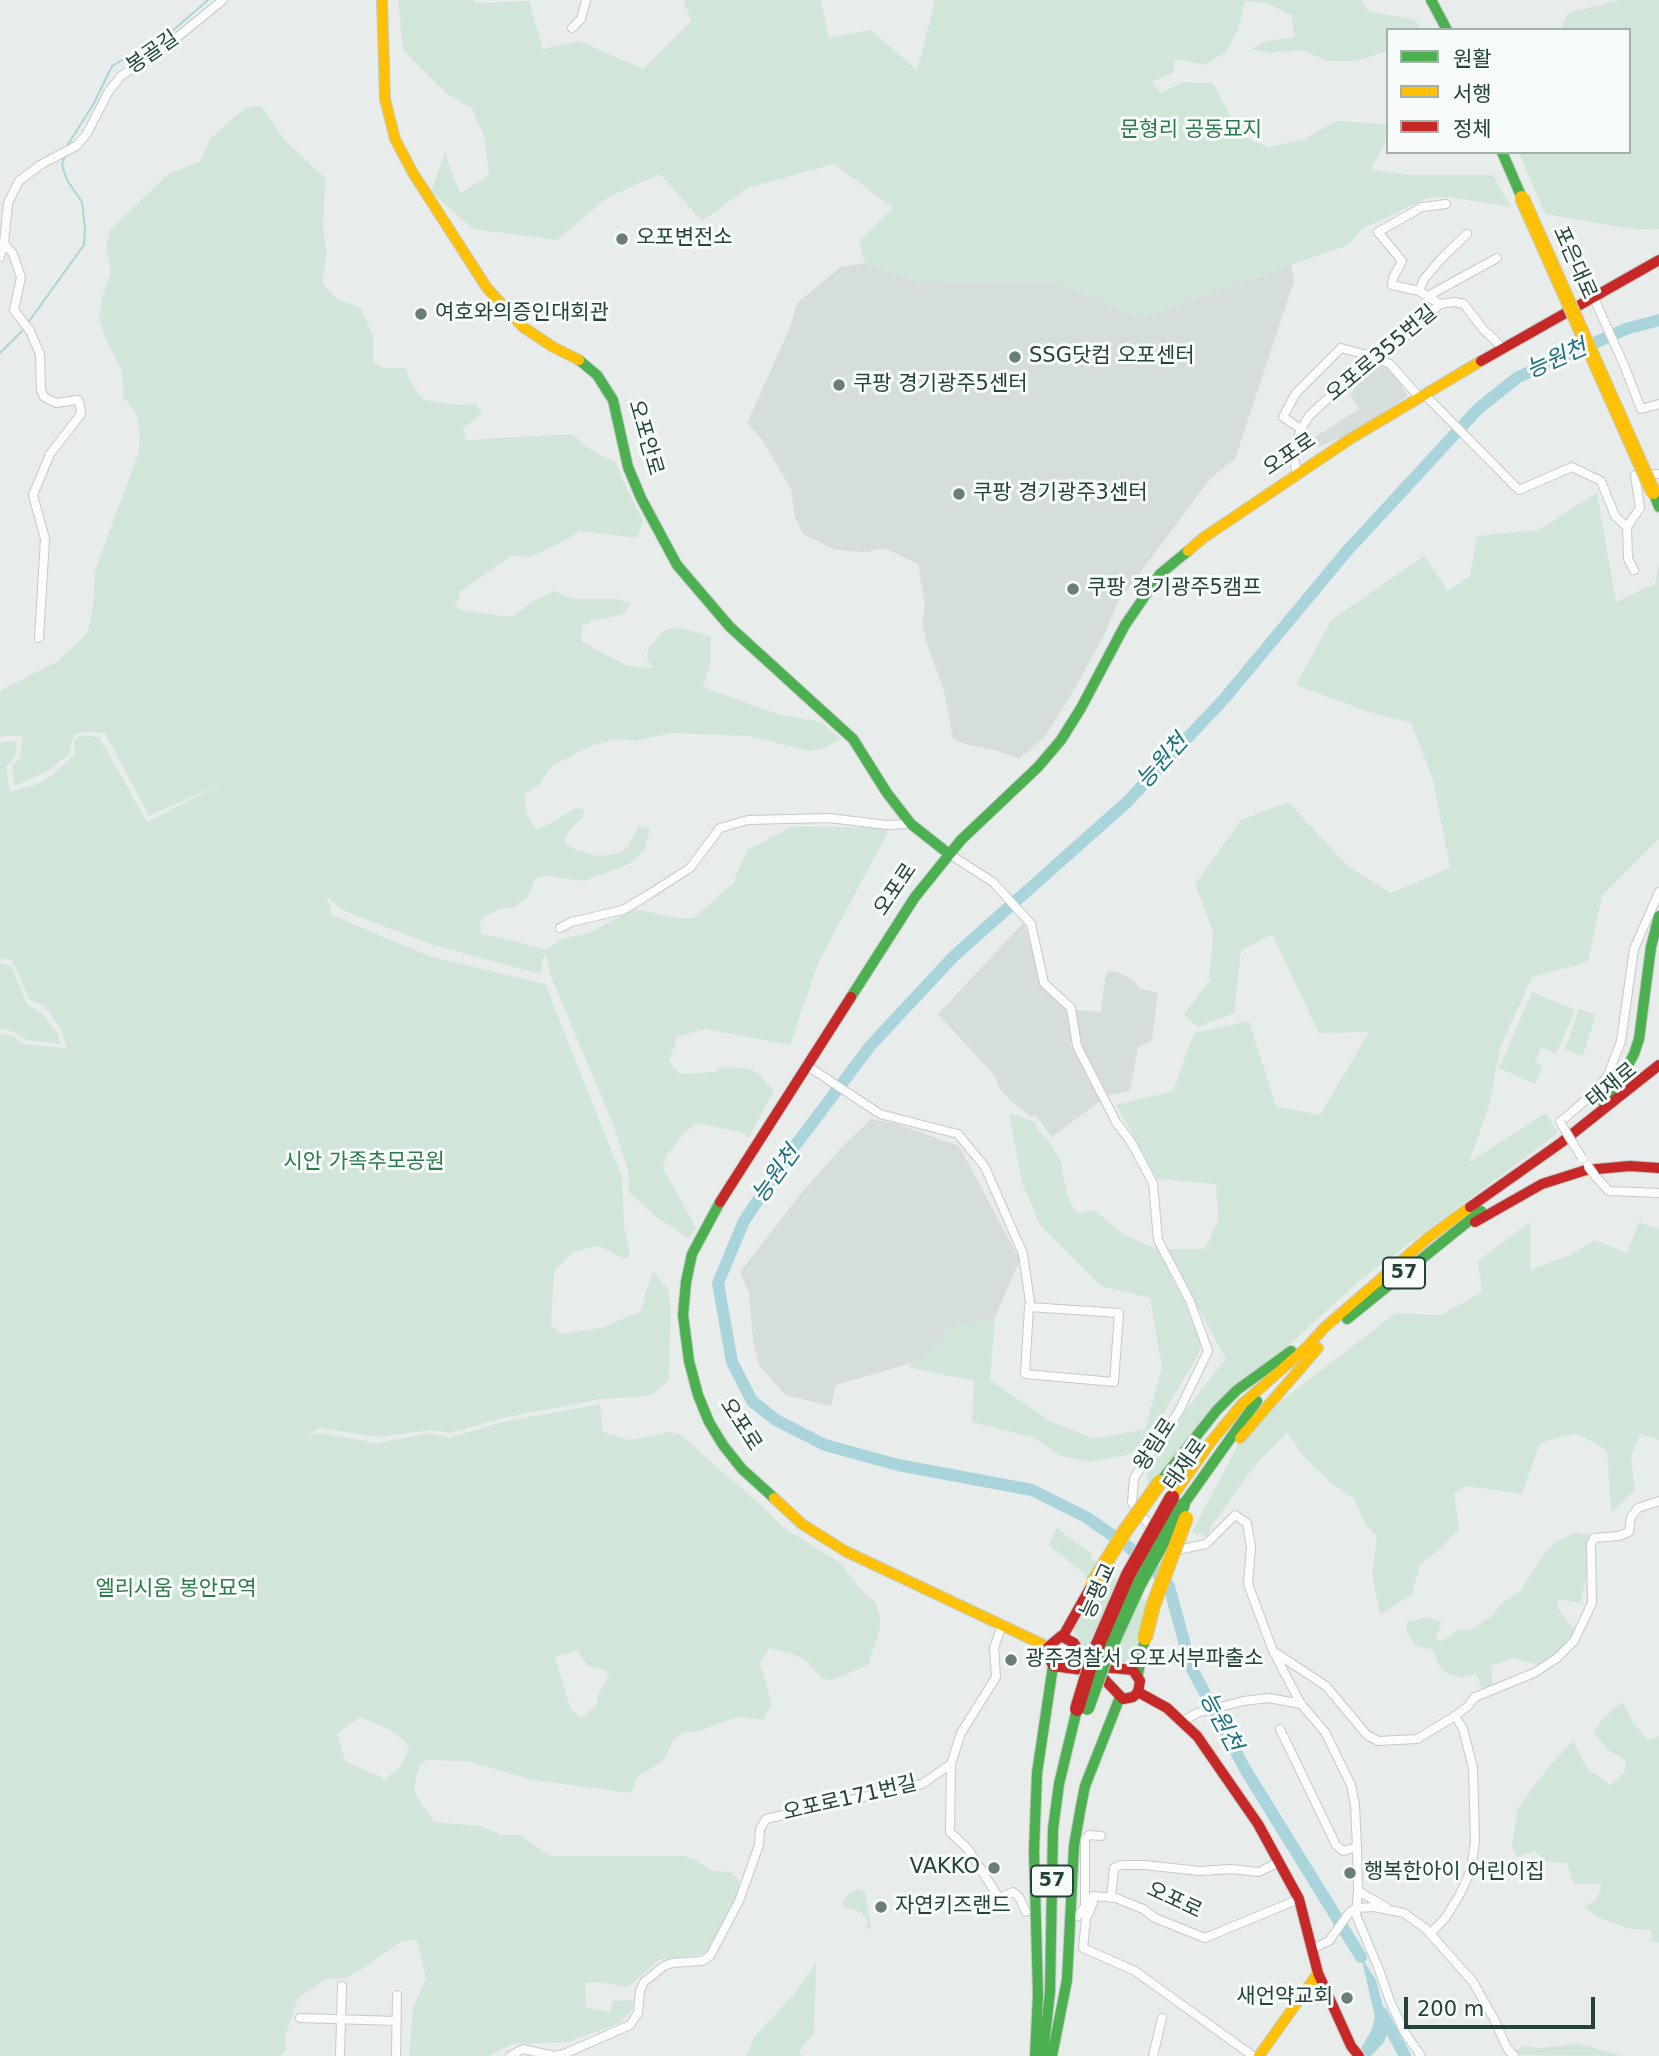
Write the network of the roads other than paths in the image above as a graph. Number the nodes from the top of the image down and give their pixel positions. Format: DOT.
graph roads {
  1 [pos="223,0"];
  2 [pos="382,0"];
  3 [pos="586,0"];
  4 [pos="1431,0"];
  5 [pos="1439,0"];
  6 [pos="1446,28"];
  7 [pos="1453,28"];
  8 [pos="572,29"];
  9 [pos="1503,154"];
  10 [pos="1511,154"];
  11 [pos="1526,197"];
  12 [pos="1446,204"];
  13 [pos="1467,234"];
  14 [pos="4,243"];
  15 [pos="0,257"];
  16 [pos="1497,258"];
  17 [pos="1659,260"];
  18 [pos="1419,291"];
  19 [pos="1428,296"];
  20 [pos="1593,296"];
  21 [pos="1440,304"];
  22 [pos="1503,348"];
  23 [pos="1378,358"];
  24 [pos="1421,396"];
  25 [pos="1659,404"];
  26 [pos="1301,429"];
  27 [pos="1659,474"];
  28 [pos="1297,476"];
  29 [pos="1656,488"];
  30 [pos="1659,507"];
  31 [pos="1627,527"];
  32 [pos="1634,570"];
  33 [pos="39,638"];
  34 [pos="911,824"];
  35 [pos="949,854"];
  36 [pos="1659,892"];
  37 [pos="1659,916"];
  38 [pos="560,928"];
  39 [pos="806,1065"];
  40 [pos="1659,1065"];
  41 [pos="1659,1075"];
  42 [pos="1562,1142"];
  43 [pos="1659,1168"];
  44 [pos="1659,1193"];
  45 [pos="1435,1246"];
  46 [pos="1029,1307"];
  47 [pos="1328,1330"];
  48 [pos="1659,1501"];
  49 [pos="1180,1507"];
  50 [pos="1002,1625"];
  51 [pos="1062,1636"];
  52 [pos="1048,1647"];
  53 [pos="1273,1651"];
  54 [pos="1054,1666"];
  55 [pos="1138,1674"];
  56 [pos="1138,1692"];
  57 [pos="1120,1697"];
  58 [pos="1301,1704"];
  59 [pos="1081,1711"];
  60 [pos="1452,1718"];
  61 [pos="1182,1722"];
  62 [pos="1280,1729"];
  63 [pos="951,1764"];
  64 [pos="1101,1836"];
  65 [pos="1357,1847"];
  66 [pos="1279,1862"];
  67 [pos="1358,1891"];
  68 [pos="1093,1896"];
  69 [pos="1111,1897"];
  70 [pos="1299,1899"];
  71 [pos="1085,1905"];
  72 [pos="1389,1909"];
  73 [pos="1353,1911"];
  74 [pos="1026,1912"];
  75 [pos="1078,1916"];
  76 [pos="1430,1934"];
  77 [pos="1312,1949"];
  78 [pos="1318,1973"];
  79 [pos="342,1986"];
  80 [pos="397,1995"];
  81 [pos="300,2018"];
  82 [pos="1162,2018"];
  83 [pos="341,2019"];
  84 [pos="397,2021"];
  85 [pos="1355,2051"];
  86 [pos="340,2056"];
  87 [pos="396,2056"];
  88 [pos="510,2056"];
  89 [pos="1035,2056"];
  90 [pos="1042,2056"];
  91 [pos="1050,2056"];
  92 [pos="1153,2056"];
  93 [pos="1253,2056"];
  94 [pos="1259,2056"];
  95 [pos="1421,2056"];
  96 [pos="1514,2056"];
  1 -- 14 [label="street, 봉골길"];
  2 -- 34 [label="main road, 오포안로"];
  3 -- 8 [label="street"];
  4 -- 6 [label="main road"];
  5 -- 7 [label="main road"];
  9 -- 11 [label="main road"];
  10 -- 11 [label="main road"];
  11 -- 29 [label="main road"];
  12 -- 18 [label="street"];
  13 -- 18 [label="street"];
  14 -- 15 [label="street, 봉골길"];
  14 -- 33 [label="street"];
  16 -- 19 [label="street"];
  17 -- 20 [label="main road, 오포로"];
  18 -- 19 [label="street"];
  19 -- 21 [label="street"];
  20 -- 22 [label="main road, 오포로"];
  20 -- 25 [label="street"];
  21 -- 22 [label="street, 오포로355번길"];
  21 -- 23 [label="street, 오포로355번길"];
  22 -- 24 [label="main road, 오포로"];
  23 -- 24 [label="street"];
  23 -- 26 [label="street, 오포로355번길"];
  23 -- 26 [label="street"];
  24 -- 28 [label="main road, 오포로"];
  24 -- 31 [label="street"];
  26 -- 28 [label="street, 오포로355번길"];
  27 -- 31 [label="street"];
  28 -- 35 [label="main road, 오포로"];
  29 -- 30 [label="main road"];
  31 -- 32 [label="street"];
  34 -- 35 [label="main road, 오포안로"];
  34 -- 38 [label="street"];
  35 -- 39 [label="main road, 오포로"];
  35 -- 53 [label="street, 왕림로"];
  36 -- 44 [label="street, bridge"];
  37 -- 42 [label="main road"];
  39 -- 46 [label="street"];
  39 -- 50 [label="main road, 오포로"];
  40 -- 42 [label="main road, 57"];
  41 -- 45 [label="main road, 태재로 / 57"];
  42 -- 47 [label="main road, 태재로 / 57"];
  43 -- 45 [label="main road"];
  45 -- 47 [label="main road, 태재로 / 57"];
  46 -- 46 [label="street"];
  47 -- 49 [label="main road"];
  47 -- 49 [label="main road, 태재로 / 57"];
  47 -- 51 [label="main road, bridge"];
  48 -- 60 [label="street"];
  49 -- 55 [label="main road, bridge"];
  49 -- 59 [label="main road, 능평교 / 57, bridge"];
  50 -- 52 [label="main road, 오포로"];
  50 -- 63 [label="street, 오포로171번길"];
  51 -- 52 [label="main road"];
  51 -- 55 [label="main road"];
  52 -- 54 [label="main road"];
  53 -- 58 [label="street, 왕림로"];
  53 -- 60 [label="street"];
  54 -- 57 [label="main road"];
  54 -- 89 [label="main road"];
  55 -- 56 [label="main road"];
  56 -- 57 [label="main road"];
  56 -- 61 [label="main road"];
  57 -- 91 [label="main road"];
  58 -- 61 [label="street"];
  58 -- 65 [label="street, 왕림로"];
  59 -- 90 [label="main road, 57"];
  59 -- 91 [label="main road, 57"];
  60 -- 76 [label="street"];
  61 -- 66 [label="main road"];
  62 -- 65 [label="street"];
  63 -- 74 [label="street, 오포로171번길"];
  63 -- 88 [label="street, 오포로171번길"];
  64 -- 71 [label="street"];
  65 -- 67 [label="street, 왕림로"];
  66 -- 69 [label="street, 오포로"];
  66 -- 70 [label="main road"];
  67 -- 72 [label="street"];
  67 -- 73 [label="street, 왕림로"];
  68 -- 69 [label="street, 오포로"];
  68 -- 71 [label="street"];
  68 -- 93 [label="street"];
  69 -- 70 [label="street, 오포로"];
  70 -- 77 [label="main road"];
  71 -- 75 [label="street"];
  72 -- 73 [label="street"];
  72 -- 76 [label="street"];
  73 -- 77 [label="street"];
  73 -- 95 [label="street, 왕림로"];
  76 -- 96 [label="street"];
  77 -- 78 [label="main road"];
  78 -- 85 [label="main road"];
  78 -- 94 [label="main road"];
  79 -- 83 [label="street"];
  80 -- 84 [label="street"];
  81 -- 83 [label="street"];
  82 -- 92 [label="street"];
  83 -- 84 [label="street"];
  83 -- 86 [label="street"];
  84 -- 87 [label="street"];
}
